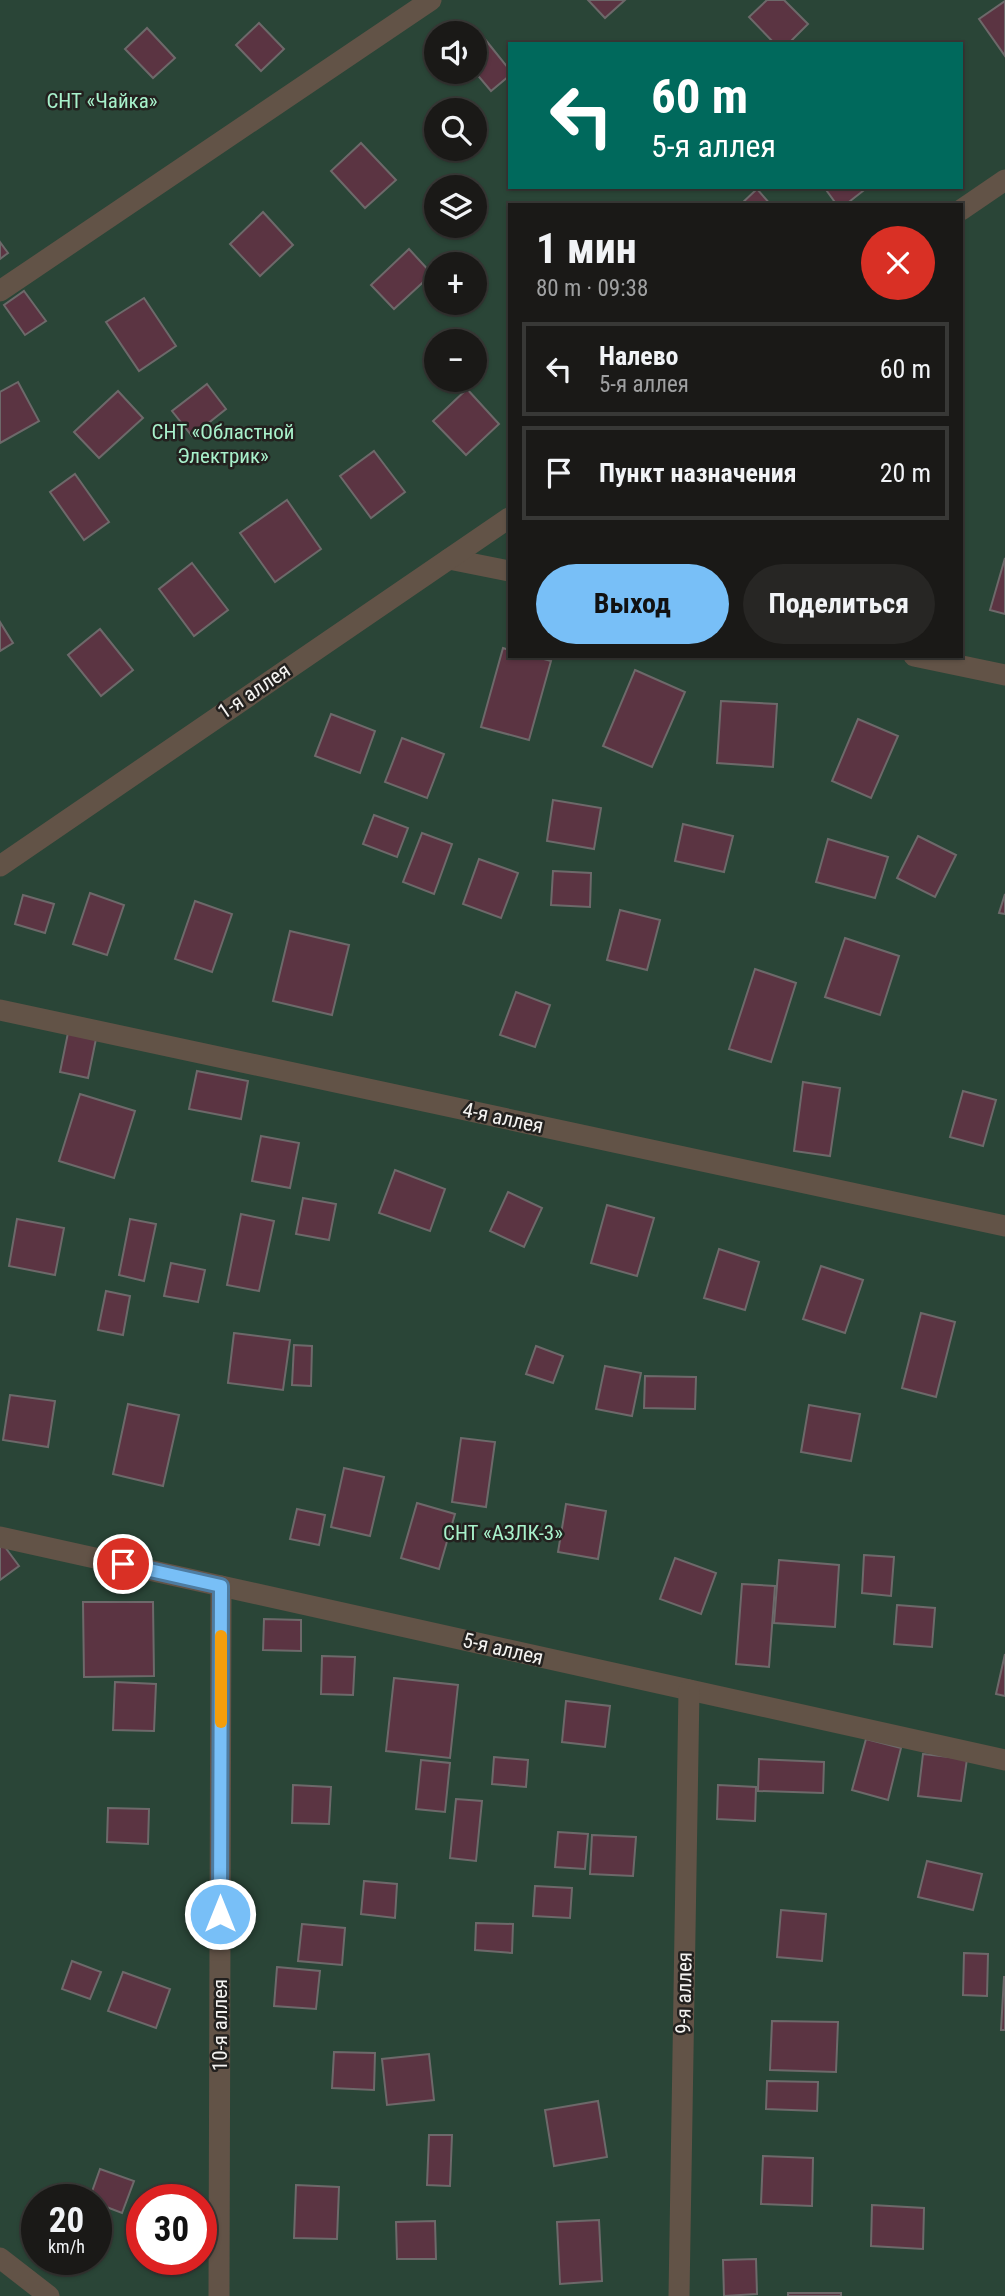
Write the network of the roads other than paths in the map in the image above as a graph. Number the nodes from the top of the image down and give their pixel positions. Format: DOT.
graph roads {
  1 [pos="431,0"];
  2 [pos="1003,184"];
  3 [pos="963,210"];
  4 [pos="0,291"];
  5 [pos="508,519"];
  6 [pos="449,559"];
  7 [pos="508,571"];
  8 [pos="924,658"];
  9 [pos="1005,675"];
  10 [pos="0,866"];
  11 [pos="0,1010"];
  12 [pos="1005,1226"];
  13 [pos="0,1537"];
  14 [pos="221,1586"];
  15 [pos="689,1690"];
  16 [pos="1005,1760"];
  17 [pos="0,2258"];
  18 [pos="49,2296"];
  19 [pos="219,2296"];
  20 [pos="680,2296"];
  1 -- 4 [label="street"];
  2 -- 3 [label="street"];
  5 -- 6 [label="street, 1-я аллея"];
  6 -- 7 [label="street"];
  6 -- 10 [label="street, 1-я аллея"];
  8 -- 9 [label="street"];
  11 -- 12 [label="street, 4-я аллея"];
  13 -- 14 [label="street, 5-я аллея"];
  14 -- 15 [label="street, 5-я аллея"];
  14 -- 19 [label="street, 10-я аллея"];
  15 -- 16 [label="street, 5-я аллея"];
  15 -- 20 [label="street, 9-я аллея"];
  17 -- 18 [label="street"];
}
